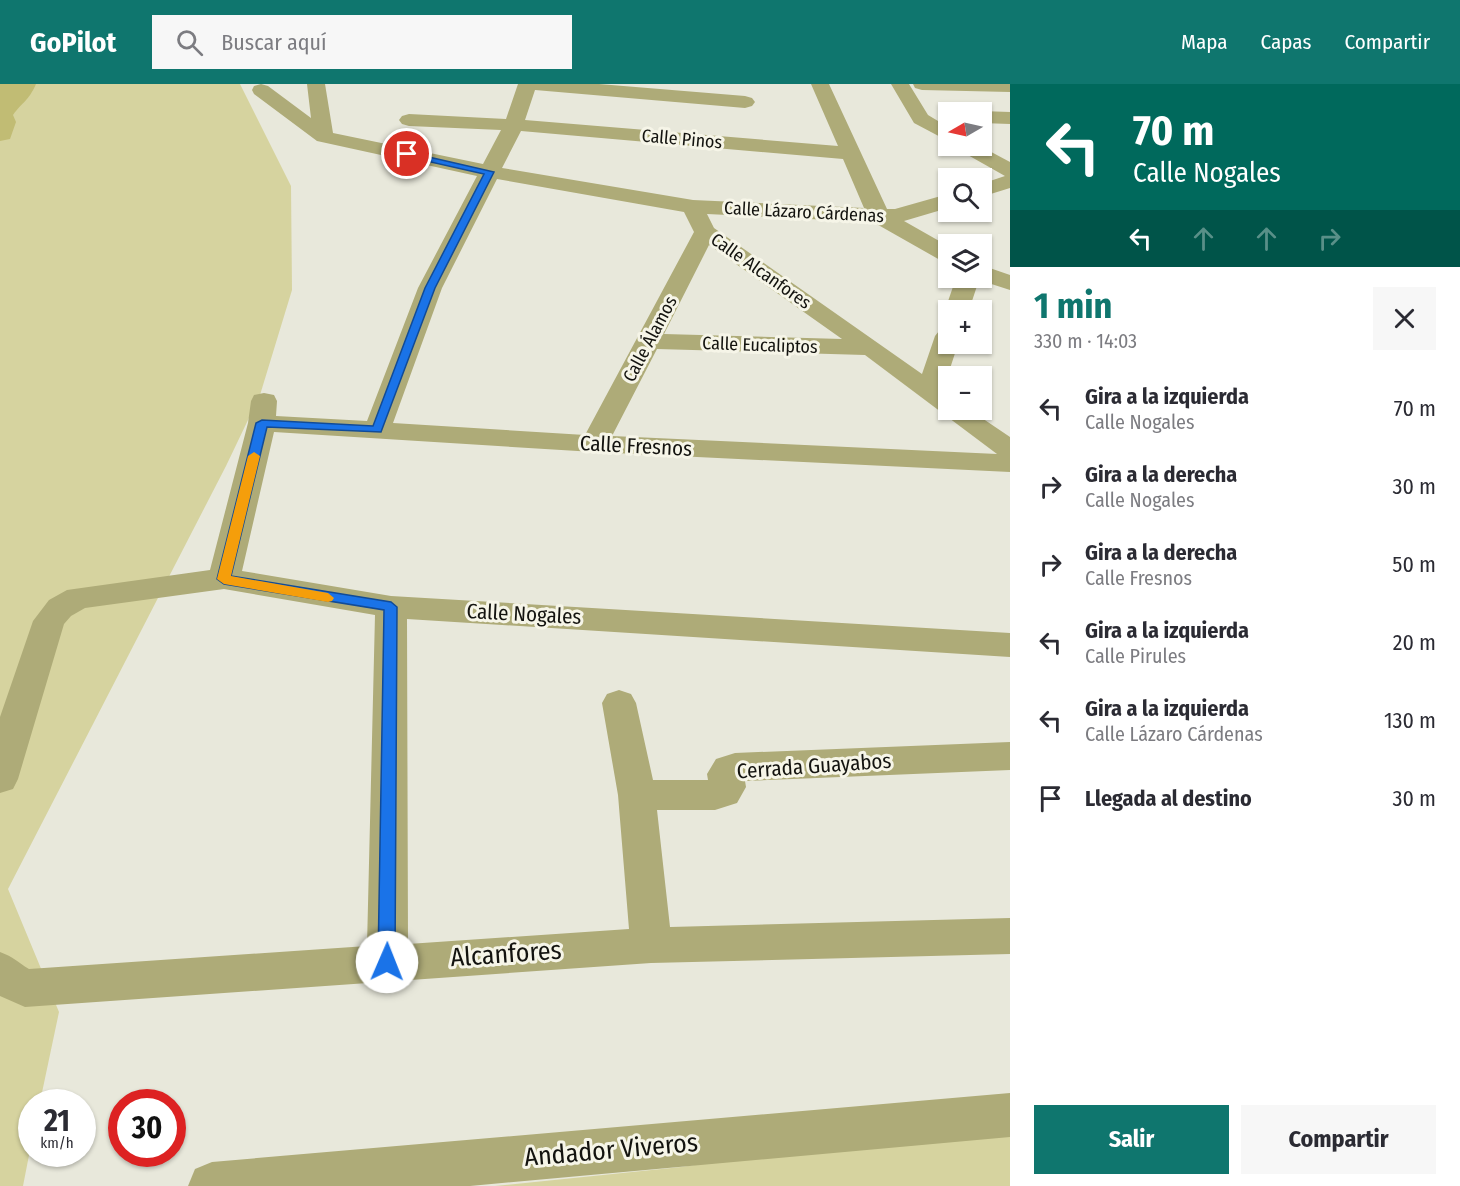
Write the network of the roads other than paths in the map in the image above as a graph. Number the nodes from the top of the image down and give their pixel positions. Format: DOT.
graph roads {
  1 [pos="316,84"];
  2 [pos="527,84"];
  3 [pos="533,84"];
  4 [pos="820,84"];
  5 [pos="900,84"];
  6 [pos="922,84"];
  7 [pos="1010,86"];
  8 [pos="261,90"];
  9 [pos="745,102"];
  10 [pos="915,112"];
  11 [pos="938,113"];
  12 [pos="992,117"];
  13 [pos="1010,118"];
  14 [pos="409,120"];
  15 [pos="514,125"];
  16 [pos="938,129"];
  17 [pos="324,137"];
  18 [pos="849,153"];
  19 [pos="984,156"];
  20 [pos="1010,171"];
  21 [pos="490,172"];
  22 [pos="1010,181"];
  23 [pos="992,187"];
  24 [pos="938,204"];
  25 [pos="693,207"];
  26 [pos="879,216"];
  27 [pos="705,232"];
  28 [pos="938,249"];
  29 [pos="992,276"];
  30 [pos="1010,283"];
  31 [pos="650,341"];
  32 [pos="871,348"];
  33 [pos="938,399"];
  34 [pos="968,420"];
  35 [pos="377,430"];
  36 [pos="594,444"];
  37 [pos="1010,450"];
  38 [pos="1010,463"];
  39 [pos="224,579"];
  40 [pos="391,607"];
  41 [pos="1010,645"];
  42 [pos="620,703"];
  43 [pos="1010,756"];
  44 [pos="0,779"];
  45 [pos="637,795"];
  46 [pos="1010,936"];
  47 [pos="651,945"];
  48 [pos="387,962"];
  49 [pos="3,974"];
  50 [pos="1010,1115"];
  51 [pos="212,1186"];
  1 -- 17 [label="street"];
  2 -- 15 [label="street"];
  3 -- 9 [label="street"];
  4 -- 18 [label="street"];
  5 -- 10 [label="street"];
  6 -- 7 [label="street"];
  8 -- 17 [label="street"];
  10 -- 11 [label="street"];
  10 -- 16 [label="street"];
  12 -- 13 [label="street"];
  14 -- 15 [label="street, Calle Pinos"];
  15 -- 18 [label="street, Calle Pinos"];
  15 -- 21 [label="street"];
  17 -- 21 [label="street"];
  18 -- 26 [label="street"];
  19 -- 20 [label="street"];
  21 -- 25 [label="street"];
  21 -- 35 [label="street"];
  22 -- 23 [label="street"];
  24 -- 26 [label="street, Calle Lázaro Cárdenas"];
  25 -- 26 [label="street, Calle Lázaro Cárdenas"];
  25 -- 27 [label="street, Calle Alcanfores"];
  26 -- 28 [label="street"];
  27 -- 31 [label="street, Calle Álamos"];
  27 -- 32 [label="street, Calle Alcanfores"];
  29 -- 30 [label="street"];
  31 -- 32 [label="street, Calle Eucaliptos"];
  31 -- 36 [label="street, Calle Álamos"];
  32 -- 33 [label="street, Calle Alcanfores"];
  34 -- 37 [label="street"];
  35 -- 36 [label="street, Calle Fresnos"];
  35 -- 39 [label="street, Calle Fresnos"];
  36 -- 38 [label="street, Calle Fresnos"];
  39 -- 40 [label="street, Calle Nogales"];
  39 -- 44 [label="street, Calle Nogales"];
  40 -- 41 [label="street, Calle Nogales"];
  40 -- 48 [label="street"];
  42 -- 45 [label="street"];
  43 -- 45 [label="street, Cerrada Guayabos"];
  45 -- 47 [label="street"];
  46 -- 47 [label="street, Alcanfores"];
  47 -- 48 [label="street, Alcanfores"];
  48 -- 49 [label="street, Alcanfores"];
  50 -- 51 [label="street, Andador Viveros"];
}
